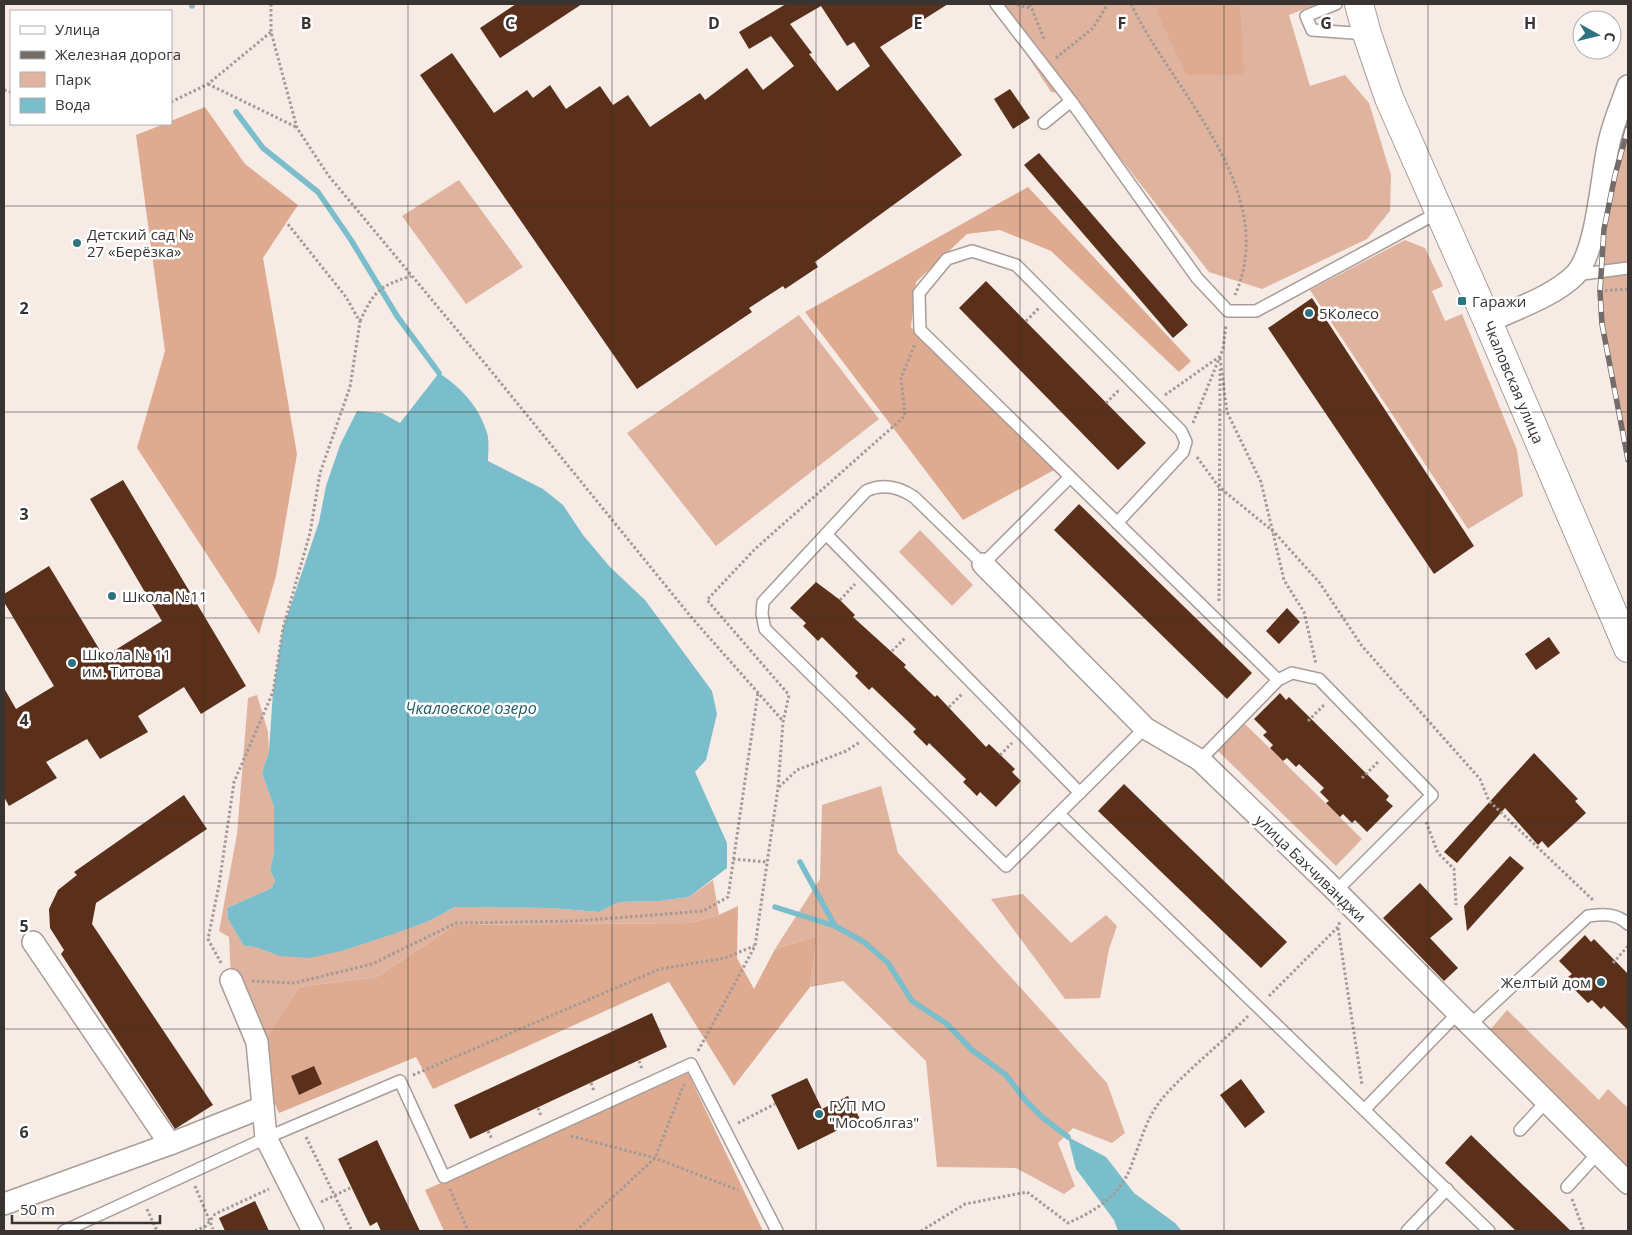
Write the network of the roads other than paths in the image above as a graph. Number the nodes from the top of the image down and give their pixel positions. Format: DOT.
graph roads {
  1 [pos="996,4"];
  2 [pos="1336,4"];
  3 [pos="1359,4"];
  4 [pos="1367,34"];
  5 [pos="1628,86"];
  6 [pos="1070,101"];
  7 [pos="1044,123"];
  8 [pos="1439,212"];
  9 [pos="1628,268"];
  10 [pos="1575,275"];
  11 [pos="1488,322"];
  12 [pos="1070,477"];
  13 [pos="1117,523"];
  14 [pos="826,534"];
  15 [pos="984,564"];
  16 [pos="1628,648"];
  17 [pos="1278,680"];
  18 [pos="1146,728"];
  19 [pos="1200,760"];
  20 [pos="1080,793"];
  21 [pos="1059,814"];
  22 [pos="1341,896"];
  23 [pos="1628,924"];
  24 [pos="33,942"];
  25 [pos="231,980"];
  26 [pos="1463,1020"];
  27 [pos="1546,1102"];
  28 [pos="263,1107"];
  29 [pos="1365,1109"];
  30 [pos="1520,1130"];
  31 [pos="266,1138"];
  32 [pos="170,1144"];
  33 [pos="1598,1154"];
  34 [pos="1628,1183"];
  35 [pos="1567,1187"];
  36 [pos="1446,1189"];
  37 [pos="4,1204"];
  38 [pos="64,1231"];
  39 [pos="313,1231"];
  40 [pos="777,1231"];
  41 [pos="1406,1231"];
  42 [pos="1489,1231"];
  1 -- 6 [label="lane"];
  2 -- 4 [label="lane"];
  3 -- 4 [label="main road, Чкаловская улица"];
  4 -- 8 [label="main road, Чкаловская улица"];
  5 -- 10 [label="street"];
  6 -- 7 [label="lane"];
  6 -- 8 [label="lane"];
  8 -- 11 [label="main road, Чкаловская улица"];
  9 -- 10 [label="lane"];
  10 -- 11 [label="street"];
  11 -- 16 [label="main road, Чкаловская улица"];
  12 -- 13 [label="lane"];
  12 -- 13 [label="lane"];
  12 -- 15 [label="lane"];
  13 -- 17 [label="lane"];
  14 -- 15 [label="lane"];
  14 -- 20 [label="lane"];
  14 -- 21 [label="lane"];
  15 -- 18 [label="street, улица Бахчиванджи"];
  17 -- 19 [label="lane"];
  17 -- 22 [label="lane"];
  18 -- 19 [label="street, улица Бахчиванджи"];
  18 -- 20 [label="lane"];
  19 -- 22 [label="street, улица Бахчиванджи"];
  20 -- 21 [label="lane"];
  21 -- 29 [label="lane"];
  22 -- 26 [label="street, улица Бахчиванджи"];
  23 -- 26 [label="lane"];
  24 -- 32 [label="street"];
  25 -- 28 [label="street"];
  26 -- 27 [label="street, улица Бахчиванджи"];
  26 -- 29 [label="lane"];
  27 -- 30 [label="lane"];
  27 -- 33 [label="street, улица Бахчиванджи"];
  28 -- 31 [label="street"];
  28 -- 32 [label="street"];
  29 -- 36 [label="lane"];
  31 -- 38 [label="lane"];
  31 -- 39 [label="street"];
  31 -- 40 [label="lane"];
  32 -- 37 [label="street"];
  33 -- 34 [label="street, улица Бахчиванджи"];
  33 -- 35 [label="lane"];
  36 -- 41 [label="lane"];
  36 -- 42 [label="lane"];
}
